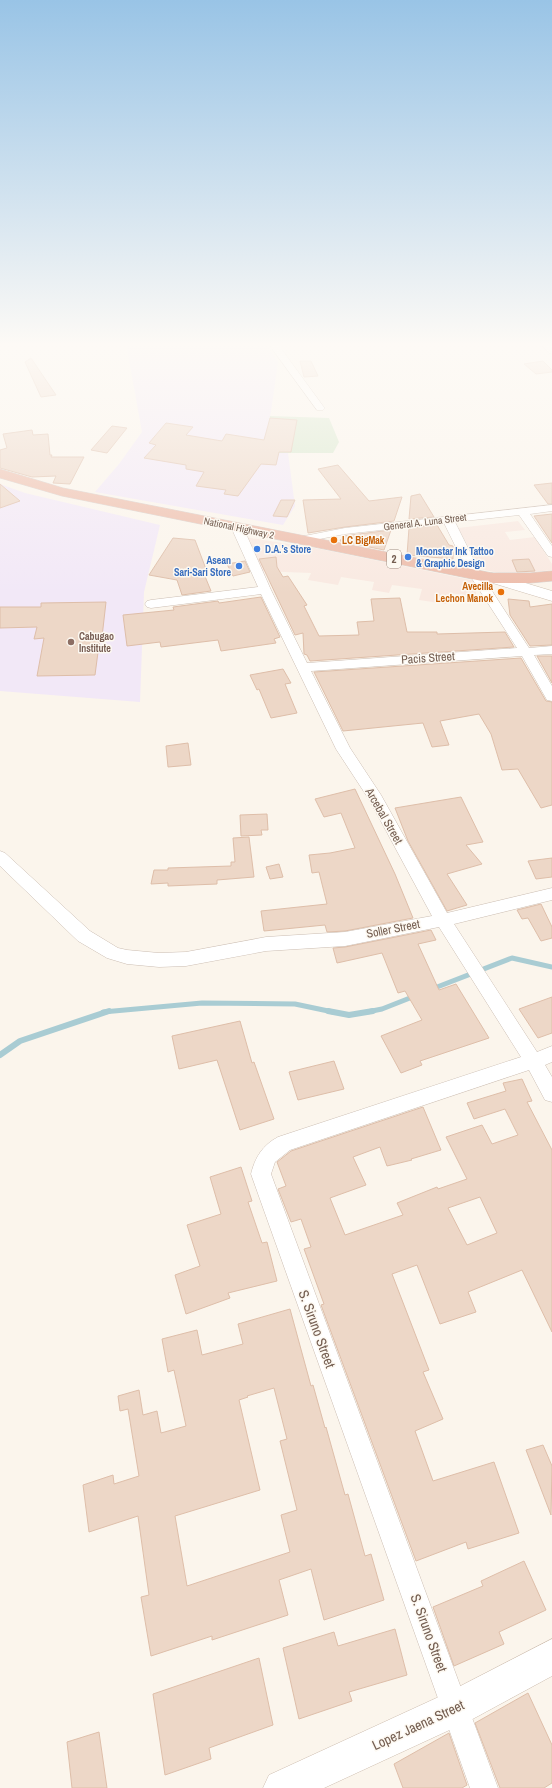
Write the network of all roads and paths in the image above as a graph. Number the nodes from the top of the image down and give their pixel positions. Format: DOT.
graph roads {
  1 [pos="0,473"];
  2 [pos="552,508"];
  3 [pos="522,511"];
  4 [pos="448,520"];
  5 [pos="237,527"];
  6 [pos="299,540"];
  7 [pos="552,554"];
  8 [pos="475,574"];
  9 [pos="552,576"];
  10 [pos="492,578"];
  11 [pos="265,590"];
  12 [pos="552,596"];
  13 [pos="150,604"];
  14 [pos="552,650"];
  15 [pos="525,652"];
  16 [pos="303,667"];
  17 [pos="552,697"];
  18 [pos="0,857"];
  19 [pos="552,894"];
  20 [pos="443,920"];
  21 [pos="543,1057"];
  22 [pos="552,1094"];
  23 [pos="552,1657"];
  24 [pos="456,1708"];
  25 [pos="282,1788"];
  26 [pos="484,1788"];
  1 -- 5 [label="highway, National Highway 2 / 2"];
  2 -- 3 [label="street, General A. Luna Street"];
  3 -- 4 [label="street, General A. Luna Street"];
  3 -- 7 [label="street"];
  4 -- 6 [label="street, General A. Luna Street"];
  4 -- 8 [label="street"];
  5 -- 6 [label="highway, National Highway 2 / 2"];
  5 -- 11 [label="street, Arcebal Street"];
  6 -- 8 [label="highway, National Highway 2 / 2"];
  8 -- 10 [label="highway, National Highway 2 / 2"];
  8 -- 15 [label="street"];
  9 -- 10 [label="highway, National Highway 2 / 2"];
  10 -- 12 [label="street"];
  11 -- 13 [label="street"];
  11 -- 16 [label="street, Arcebal Street"];
  14 -- 15 [label="street, Pacis Street"];
  15 -- 16 [label="street, Pacis Street"];
  15 -- 17 [label="street"];
  16 -- 20 [label="street, Arcebal Street"];
  18 -- 20 [label="street, Soller Street"];
  19 -- 20 [label="street, Soller Street"];
  20 -- 21 [label="street, Arcebal Street"];
  21 -- 22 [label="street, Arcebal Street"];
  21 -- 24 [label="street, S. Siruno Street"];
  23 -- 24 [label="street, Lopez Jaena Street"];
  24 -- 25 [label="street, Lopez Jaena Street"];
  24 -- 26 [label="street, S. Siruno Street"];
}
